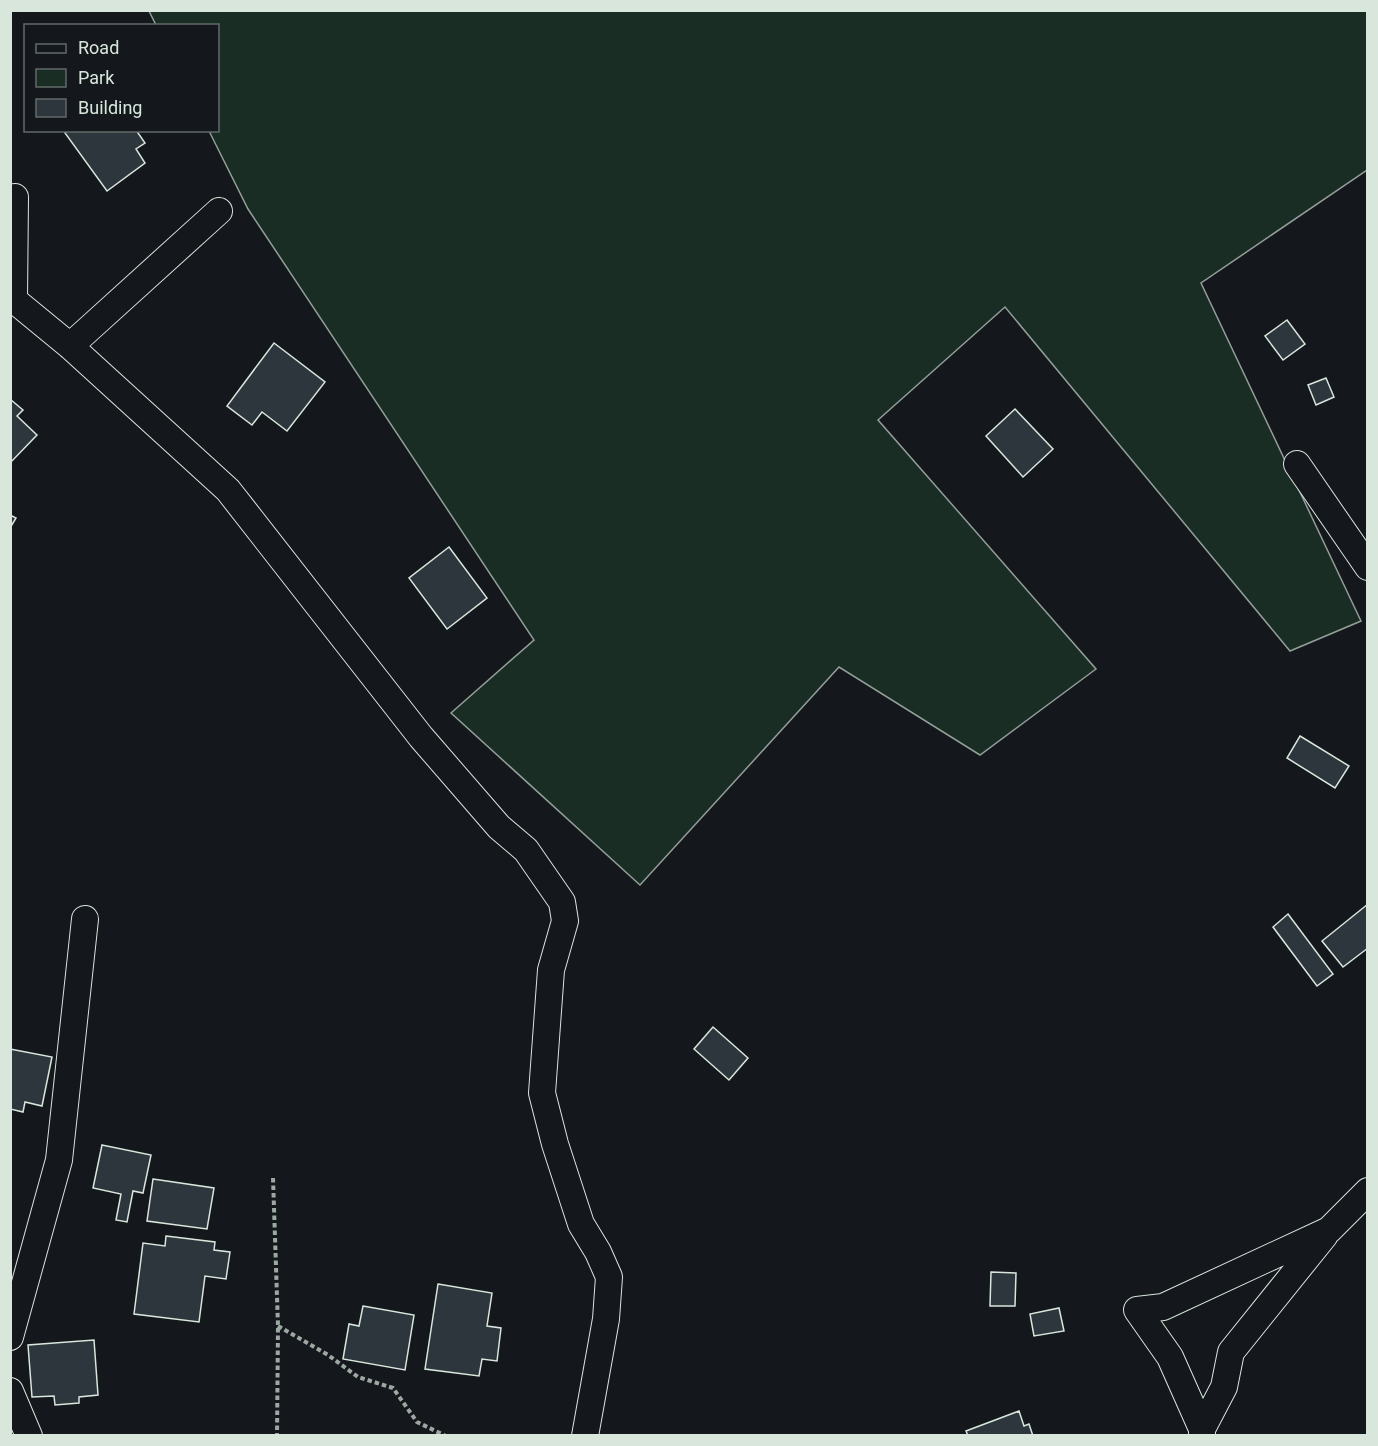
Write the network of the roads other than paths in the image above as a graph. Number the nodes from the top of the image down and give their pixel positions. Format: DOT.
graph roads {
  1 [pos="15,197"];
  2 [pos="219,211"];
  3 [pos="70,346"];
  4 [pos="1297,464"];
  5 [pos="1368,567"];
  6 [pos="85,919"];
  7 [pos="1368,1191"];
  8 [pos="1329,1230"];
  9 [pos="10,1337"];
  10 [pos="10,1391"];
  11 [pos="1202,1432"];
  12 [pos="29,1436"];
  13 [pos="585,1436"];
  1 -- 3 [label="street"];
  2 -- 3 [label="street"];
  3 -- 13 [label="street"];
  4 -- 5 [label="street"];
  6 -- 9 [label="street"];
  7 -- 8 [label="street"];
  8 -- 11 [label="street"];
  8 -- 11 [label="street"];
  10 -- 12 [label="street"];
}
